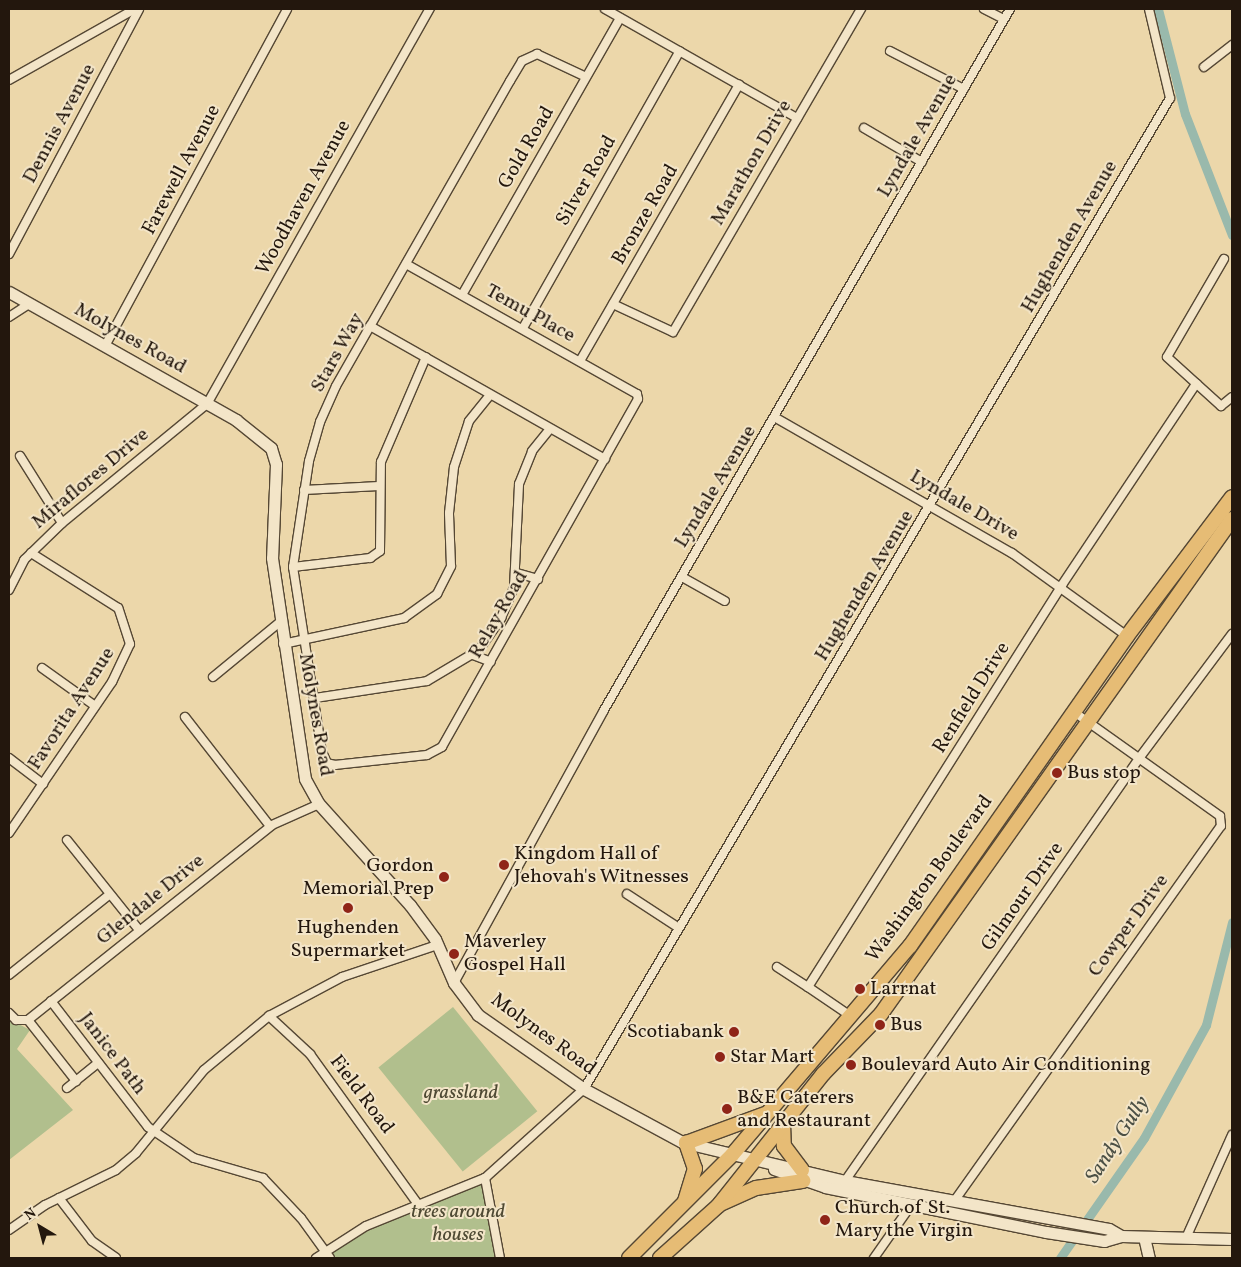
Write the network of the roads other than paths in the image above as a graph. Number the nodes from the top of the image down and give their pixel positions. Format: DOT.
graph roads {
  1 [pos="137,9"];
  2 [pos="286,9"];
  3 [pos="430,9"];
  4 [pos="605,9"];
  5 [pos="861,9"];
  6 [pos="984,9"];
  7 [pos="1010,9"];
  8 [pos="1149,9"];
  9 [pos="620,18"];
  10 [pos="1004,19"];
  11 [pos="1232,46"];
  12 [pos="680,51"];
  13 [pos="890,51"];
  14 [pos="1204,67"];
  15 [pos="586,77"];
  16 [pos="9,80"];
  17 [pos="739,85"];
  18 [pos="964,89"];
  19 [pos="798,118"];
  20 [pos="864,128"];
  21 [pos="922,162"];
  22 [pos="9,254"];
  23 [pos="1224,259"];
  24 [pos="406,264"];
  25 [pos="9,292"];
  26 [pos="462,295"];
  27 [pos="29,304"];
  28 [pos="613,304"];
  29 [pos="9,317"];
  30 [pos="370,326"];
  31 [pos="523,328"];
  32 [pos="105,346"];
  33 [pos="426,357"];
  34 [pos="580,361"];
  35 [pos="1196,384"];
  36 [pos="637,394"];
  37 [pos="490,395"];
  38 [pos="1232,397"];
  39 [pos="207,404"];
  40 [pos="776,418"];
  41 [pos="550,428"];
  42 [pos="20,456"];
  43 [pos="605,459"];
  44 [pos="379,486"];
  45 [pos="304,490"];
  46 [pos="1232,497"];
  47 [pos="932,505"];
  48 [pos="1232,519"];
  49 [pos="62,523"];
  50 [pos="31,553"];
  51 [pos="293,567"];
  52 [pos="518,573"];
  53 [pos="682,577"];
  54 [pos="538,579"];
  55 [pos="1062,585"];
  56 [pos="10,587"];
  57 [pos="725,601"];
  58 [pos="280,622"];
  59 [pos="1232,634"];
  60 [pos="1126,636"];
  61 [pos="305,640"];
  62 [pos="283,644"];
  63 [pos="473,655"];
  64 [pos="491,662"];
  65 [pos="42,668"];
  66 [pos="213,677"];
  67 [pos="315,698"];
  68 [pos="95,706"];
  69 [pos="1073,711"];
  70 [pos="185,717"];
  71 [pos="1088,722"];
  72 [pos="1140,757"];
  73 [pos="9,758"];
  74 [pos="326,763"];
  75 [pos="43,784"];
  76 [pos="318,804"];
  77 [pos="270,826"];
  78 [pos="9,833"];
  79 [pos="67,840"];
  80 [pos="110,894"];
  81 [pos="628,894"];
  82 [pos="678,928"];
  83 [pos="139,930"];
  84 [pos="438,945"];
  85 [pos="777,967"];
  86 [pos="9,975"];
  87 [pos="454,983"];
  88 [pos="808,988"];
  89 [pos="51,1001"];
  90 [pos="9,1013"];
  91 [pos="269,1016"];
  92 [pos="852,1017"];
  93 [pos="28,1020"];
  94 [pos="98,1063"];
  95 [pos="76,1081"];
  96 [pos="67,1088"];
  97 [pos="584,1088"];
  98 [pos="774,1108"];
  99 [pos="783,1123"];
  100 [pos="151,1128"];
  101 [pos="1232,1135"];
  102 [pos="686,1143"];
  103 [pos="732,1155"];
  104 [pos="752,1159"];
  105 [pos="802,1176"];
  106 [pos="486,1178"];
  107 [pos="845,1182"];
  108 [pos="59,1198"];
  109 [pos="955,1200"];
  110 [pos="416,1203"];
  111 [pos="912,1204"];
  112 [pos="718,1206"];
  113 [pos="683,1208"];
  114 [pos="1048,1227"];
  115 [pos="9,1230"];
  116 [pos="1121,1236"];
  117 [pos="1144,1237"];
  118 [pos="1186,1238"];
  119 [pos="1232,1239"];
  120 [pos="327,1255"];
  121 [pos="116,1258"];
  122 [pos="316,1258"];
  123 [pos="500,1258"];
  124 [pos="629,1258"];
  125 [pos="660,1258"];
  126 [pos="874,1258"];
  127 [pos="1149,1258"];
  1 -- 16 [label="street"];
  1 -- 22 [label="street, Dennis Avenue"];
  2 -- 32 [label="street, Farewell Avenue"];
  3 -- 39 [label="street, Woodhaven Avenue"];
  4 -- 9 [label="street"];
  5 -- 19 [label="street, Marathon Drive"];
  6 -- 10 [label="street"];
  7 -- 10 [label="street, Lyndale Avenue"];
  8 -- 47 [label="street, Hughenden Avenue"];
  9 -- 12 [label="street"];
  9 -- 15 [label="street, Gold Road"];
  10 -- 18 [label="street, Lyndale Avenue"];
  11 -- 14 [label="street"];
  12 -- 17 [label="street"];
  12 -- 31 [label="street, Silver Road"];
  13 -- 18 [label="street"];
  15 -- 24 [label="street, Stars Way"];
  15 -- 26 [label="street, Gold Road"];
  17 -- 19 [label="street"];
  17 -- 28 [label="street, Bronze Road"];
  18 -- 21 [label="street, Lyndale Avenue"];
  19 -- 28 [label="street, Marathon Drive"];
  20 -- 21 [label="street"];
  21 -- 40 [label="street, Lyndale Avenue"];
  23 -- 35 [label="street"];
  24 -- 26 [label="street, Temu Place"];
  24 -- 30 [label="street, Stars Way"];
  25 -- 27 [label="main road, Molynes Road"];
  26 -- 31 [label="street, Temu Place"];
  27 -- 29 [label="street"];
  27 -- 32 [label="main road, Molynes Road"];
  28 -- 34 [label="street, Bronze Road"];
  30 -- 33 [label="street"];
  30 -- 45 [label="street, Stars Way"];
  31 -- 34 [label="street, Temu Place"];
  32 -- 39 [label="main road, Molynes Road"];
  33 -- 37 [label="street"];
  33 -- 44 [label="street"];
  34 -- 36 [label="street, Temu Place"];
  35 -- 38 [label="street"];
  35 -- 55 [label="street, Renfield Drive"];
  36 -- 43 [label="street, Relay Road"];
  37 -- 41 [label="street"];
  37 -- 61 [label="street"];
  39 -- 49 [label="street, Miraflores Drive"];
  39 -- 58 [label="main road, Molynes Road"];
  40 -- 47 [label="street, Lyndale Drive"];
  40 -- 53 [label="street, Lyndale Avenue"];
  41 -- 43 [label="street"];
  41 -- 52 [label="street"];
  42 -- 49 [label="street"];
  43 -- 54 [label="street, Relay Road"];
  44 -- 45 [label="street"];
  44 -- 51 [label="street"];
  45 -- 51 [label="street, Stars Way"];
  46 -- 60 [label="highway, Washington Boulevard"];
  47 -- 55 [label="street, Lyndale Drive"];
  47 -- 82 [label="street, Hughenden Avenue"];
  48 -- 71 [label="highway, Washington Boulevard"];
  49 -- 50 [label="street, Miraflores Drive"];
  50 -- 56 [label="street, Miraflores Drive"];
  50 -- 68 [label="street, Favorita Avenue"];
  51 -- 61 [label="street, Stars Way"];
  52 -- 54 [label="street"];
  52 -- 63 [label="street"];
  53 -- 57 [label="street"];
  53 -- 87 [label="street, Lyndale Avenue"];
  54 -- 64 [label="street, Relay Road"];
  55 -- 60 [label="street, Lyndale Drive"];
  55 -- 88 [label="street, Renfield Drive"];
  58 -- 62 [label="main road, Molynes Road"];
  58 -- 66 [label="street"];
  59 -- 72 [label="street, Gilmour Drive"];
  60 -- 69 [label="highway, Washington Boulevard"];
  61 -- 62 [label="street"];
  61 -- 67 [label="street, Stars Way"];
  62 -- 76 [label="main road, Molynes Road"];
  63 -- 64 [label="street"];
  63 -- 67 [label="street"];
  64 -- 74 [label="street, Relay Road"];
  65 -- 68 [label="street"];
  67 -- 74 [label="street, Stars Way"];
  68 -- 75 [label="street, Favorita Avenue"];
  69 -- 71 [label="street, Cowper Drive"];
  69 -- 92 [label="highway, Washington Boulevard"];
  70 -- 77 [label="street"];
  71 -- 72 [label="street, Cowper Drive"];
  71 -- 99 [label="highway, Washington Boulevard"];
  72 -- 107 [label="street, Gilmour Drive"];
  72 -- 109 [label="street, Cowper Drive"];
  73 -- 75 [label="street"];
  75 -- 78 [label="street, Favorita Avenue"];
  76 -- 77 [label="street, Glendale Drive"];
  76 -- 84 [label="main road, Molynes Road"];
  77 -- 83 [label="street, Glendale Drive"];
  79 -- 80 [label="street"];
  80 -- 83 [label="street"];
  80 -- 86 [label="street"];
  81 -- 82 [label="street"];
  82 -- 97 [label="street, Hughenden Avenue"];
  83 -- 89 [label="street, Glendale Drive"];
  84 -- 87 [label="main road, Molynes Road"];
  84 -- 91 [label="street"];
  85 -- 88 [label="street"];
  87 -- 97 [label="main road, Molynes Road"];
  88 -- 92 [label="street"];
  89 -- 93 [label="street, Glendale Drive"];
  89 -- 94 [label="street, Janice Path"];
  90 -- 93 [label="street"];
  91 -- 100 [label="street"];
  91 -- 110 [label="street, Field Road"];
  92 -- 98 [label="highway, Washington Boulevard"];
  93 -- 95 [label="street"];
  94 -- 95 [label="street"];
  94 -- 100 [label="street, Janice Path"];
  95 -- 96 [label="street"];
  97 -- 102 [label="main road, Molynes Road"];
  97 -- 106 [label="street, Hughenden Avenue"];
  98 -- 102 [label="highway"];
  98 -- 103 [label="highway, Washington Boulevard"];
  99 -- 104 [label="highway, Washington Boulevard"];
  99 -- 105 [label="highway"];
  100 -- 108 [label="street"];
  100 -- 120 [label="street, Janice Path"];
  101 -- 118 [label="street"];
  102 -- 103 [label="main road, Molynes Road"];
  102 -- 113 [label="highway"];
  103 -- 104 [label="main road, Molynes Road"];
  103 -- 113 [label="highway, Washington Boulevard"];
  104 -- 105 [label="main road, Molynes Road"];
  104 -- 112 [label="highway, Washington Boulevard"];
  105 -- 107 [label="main road, Molynes Road"];
  105 -- 111 [label="main road, Molynes Road"];
  105 -- 112 [label="highway"];
  106 -- 110 [label="street"];
  106 -- 123 [label="street"];
  107 -- 109 [label="main road, Molynes Road"];
  108 -- 115 [label="street"];
  108 -- 121 [label="street"];
  109 -- 114 [label="main road, Molynes Road"];
  110 -- 120 [label="street"];
  111 -- 114 [label="main road, Molynes Road"];
  111 -- 126 [label="street"];
  112 -- 125 [label="highway, Washington Boulevard"];
  113 -- 124 [label="highway, Washington Boulevard"];
  114 -- 116 [label="main road, Molynes Road"];
  114 -- 116 [label="main road, Molynes Road"];
  116 -- 117 [label="main road, Molynes Road"];
  117 -- 118 [label="main road, Molynes Road"];
  117 -- 127 [label="main road"];
  118 -- 119 [label="main road, Molynes Road"];
  120 -- 122 [label="street"];
}
